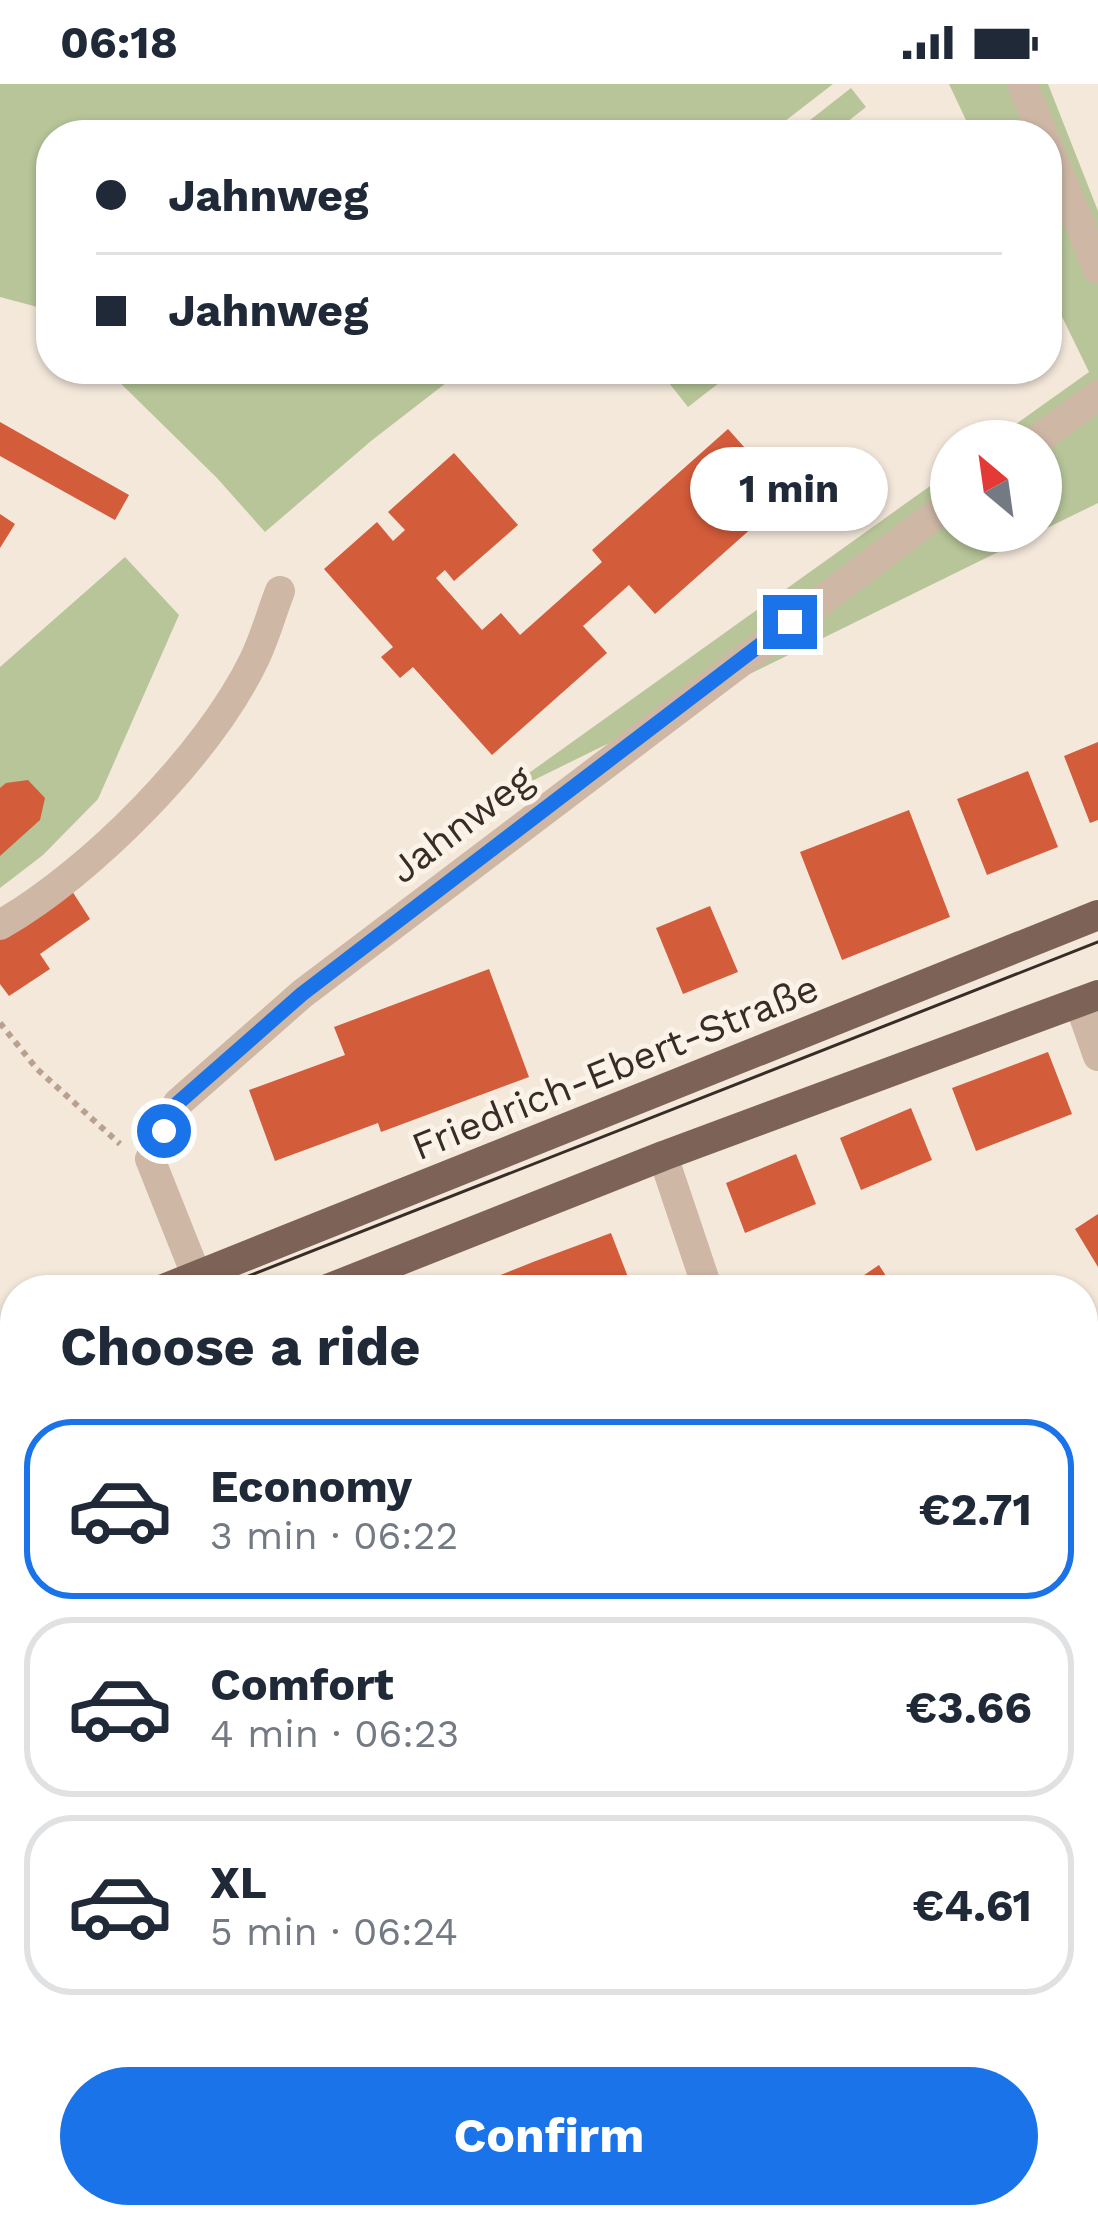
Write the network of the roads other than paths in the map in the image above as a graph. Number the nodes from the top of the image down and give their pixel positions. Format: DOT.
graph roads {
  1 [pos="1022,84"];
  2 [pos="1037,120"];
  3 [pos="1062,181"];
  4 [pos="1098,269"];
  5 [pos="1098,395"];
  6 [pos="1062,422"];
  7 [pos="930,519"];
  8 [pos="280,591"];
  9 [pos="1098,915"];
  10 [pos="0,925"];
  11 [pos="1088,999"];
  12 [pos="1098,1056"];
  13 [pos="662,1156"];
  14 [pos="195,1275"];
  15 [pos="201,1275"];
  16 [pos="363,1275"];
  17 [pos="703,1275"];
  1 -- 2 [label="street"];
  3 -- 4 [label="street"];
  5 -- 6 [label="street"];
  7 -- 14 [label="street, Jahnweg"];
  8 -- 10 [label="street"];
  9 -- 15 [label="main road, Friedrich-Ebert-Straße"];
  11 -- 12 [label="street"];
  11 -- 13 [label="main road"];
  13 -- 16 [label="main road"];
  13 -- 17 [label="street"];
}
